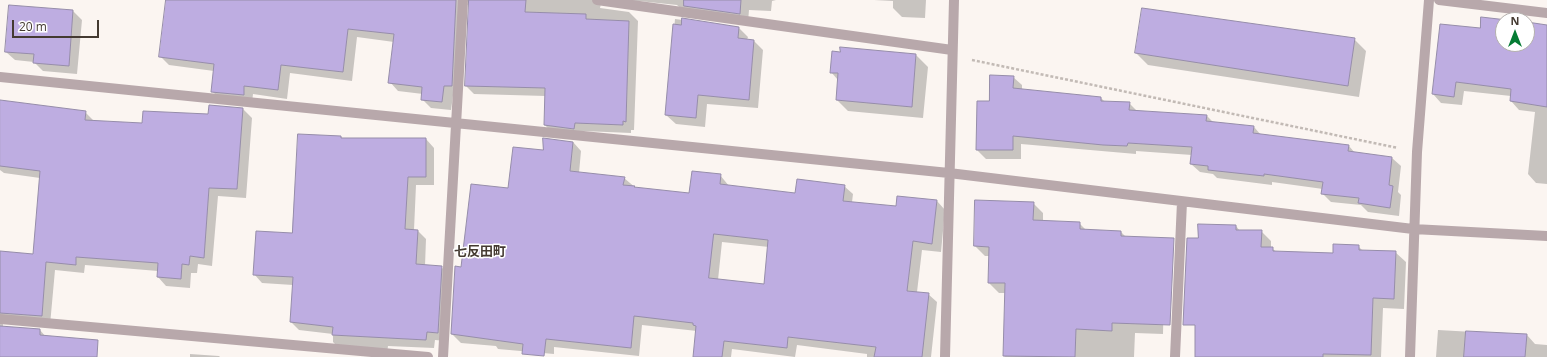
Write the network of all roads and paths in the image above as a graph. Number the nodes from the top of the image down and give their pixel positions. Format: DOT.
graph roads {
  1 [pos="463,0"];
  2 [pos="598,0"];
  3 [pos="954,0"];
  4 [pos="1429,0"];
  5 [pos="1439,0"];
  6 [pos="662,5"];
  7 [pos="1547,13"];
  8 [pos="952,53"];
  9 [pos="0,77"];
  10 [pos="455,123"];
  11 [pos="1416,152"];
  12 [pos="949,172"];
  13 [pos="1182,202"];
  14 [pos="1413,229"];
  15 [pos="1547,236"];
  16 [pos="0,320"];
  17 [pos="428,357"];
  18 [pos="443,357"];
  19 [pos="945,357"];
  20 [pos="1175,357"];
  21 [pos="1410,357"];
  1 -- 10 [label="street"];
  2 -- 6 [label="street"];
  3 -- 8 [label="street"];
  4 -- 11 [label="street"];
  5 -- 7 [label="street"];
  6 -- 8 [label="street"];
  8 -- 11 [label="path"];
  8 -- 12 [label="street"];
  9 -- 10 [label="street"];
  10 -- 12 [label="street"];
  10 -- 18 [label="street"];
  11 -- 14 [label="street"];
  12 -- 13 [label="street"];
  12 -- 19 [label="street"];
  13 -- 14 [label="street"];
  13 -- 20 [label="street"];
  14 -- 15 [label="street"];
  14 -- 21 [label="street"];
  16 -- 17 [label="street"];
}
